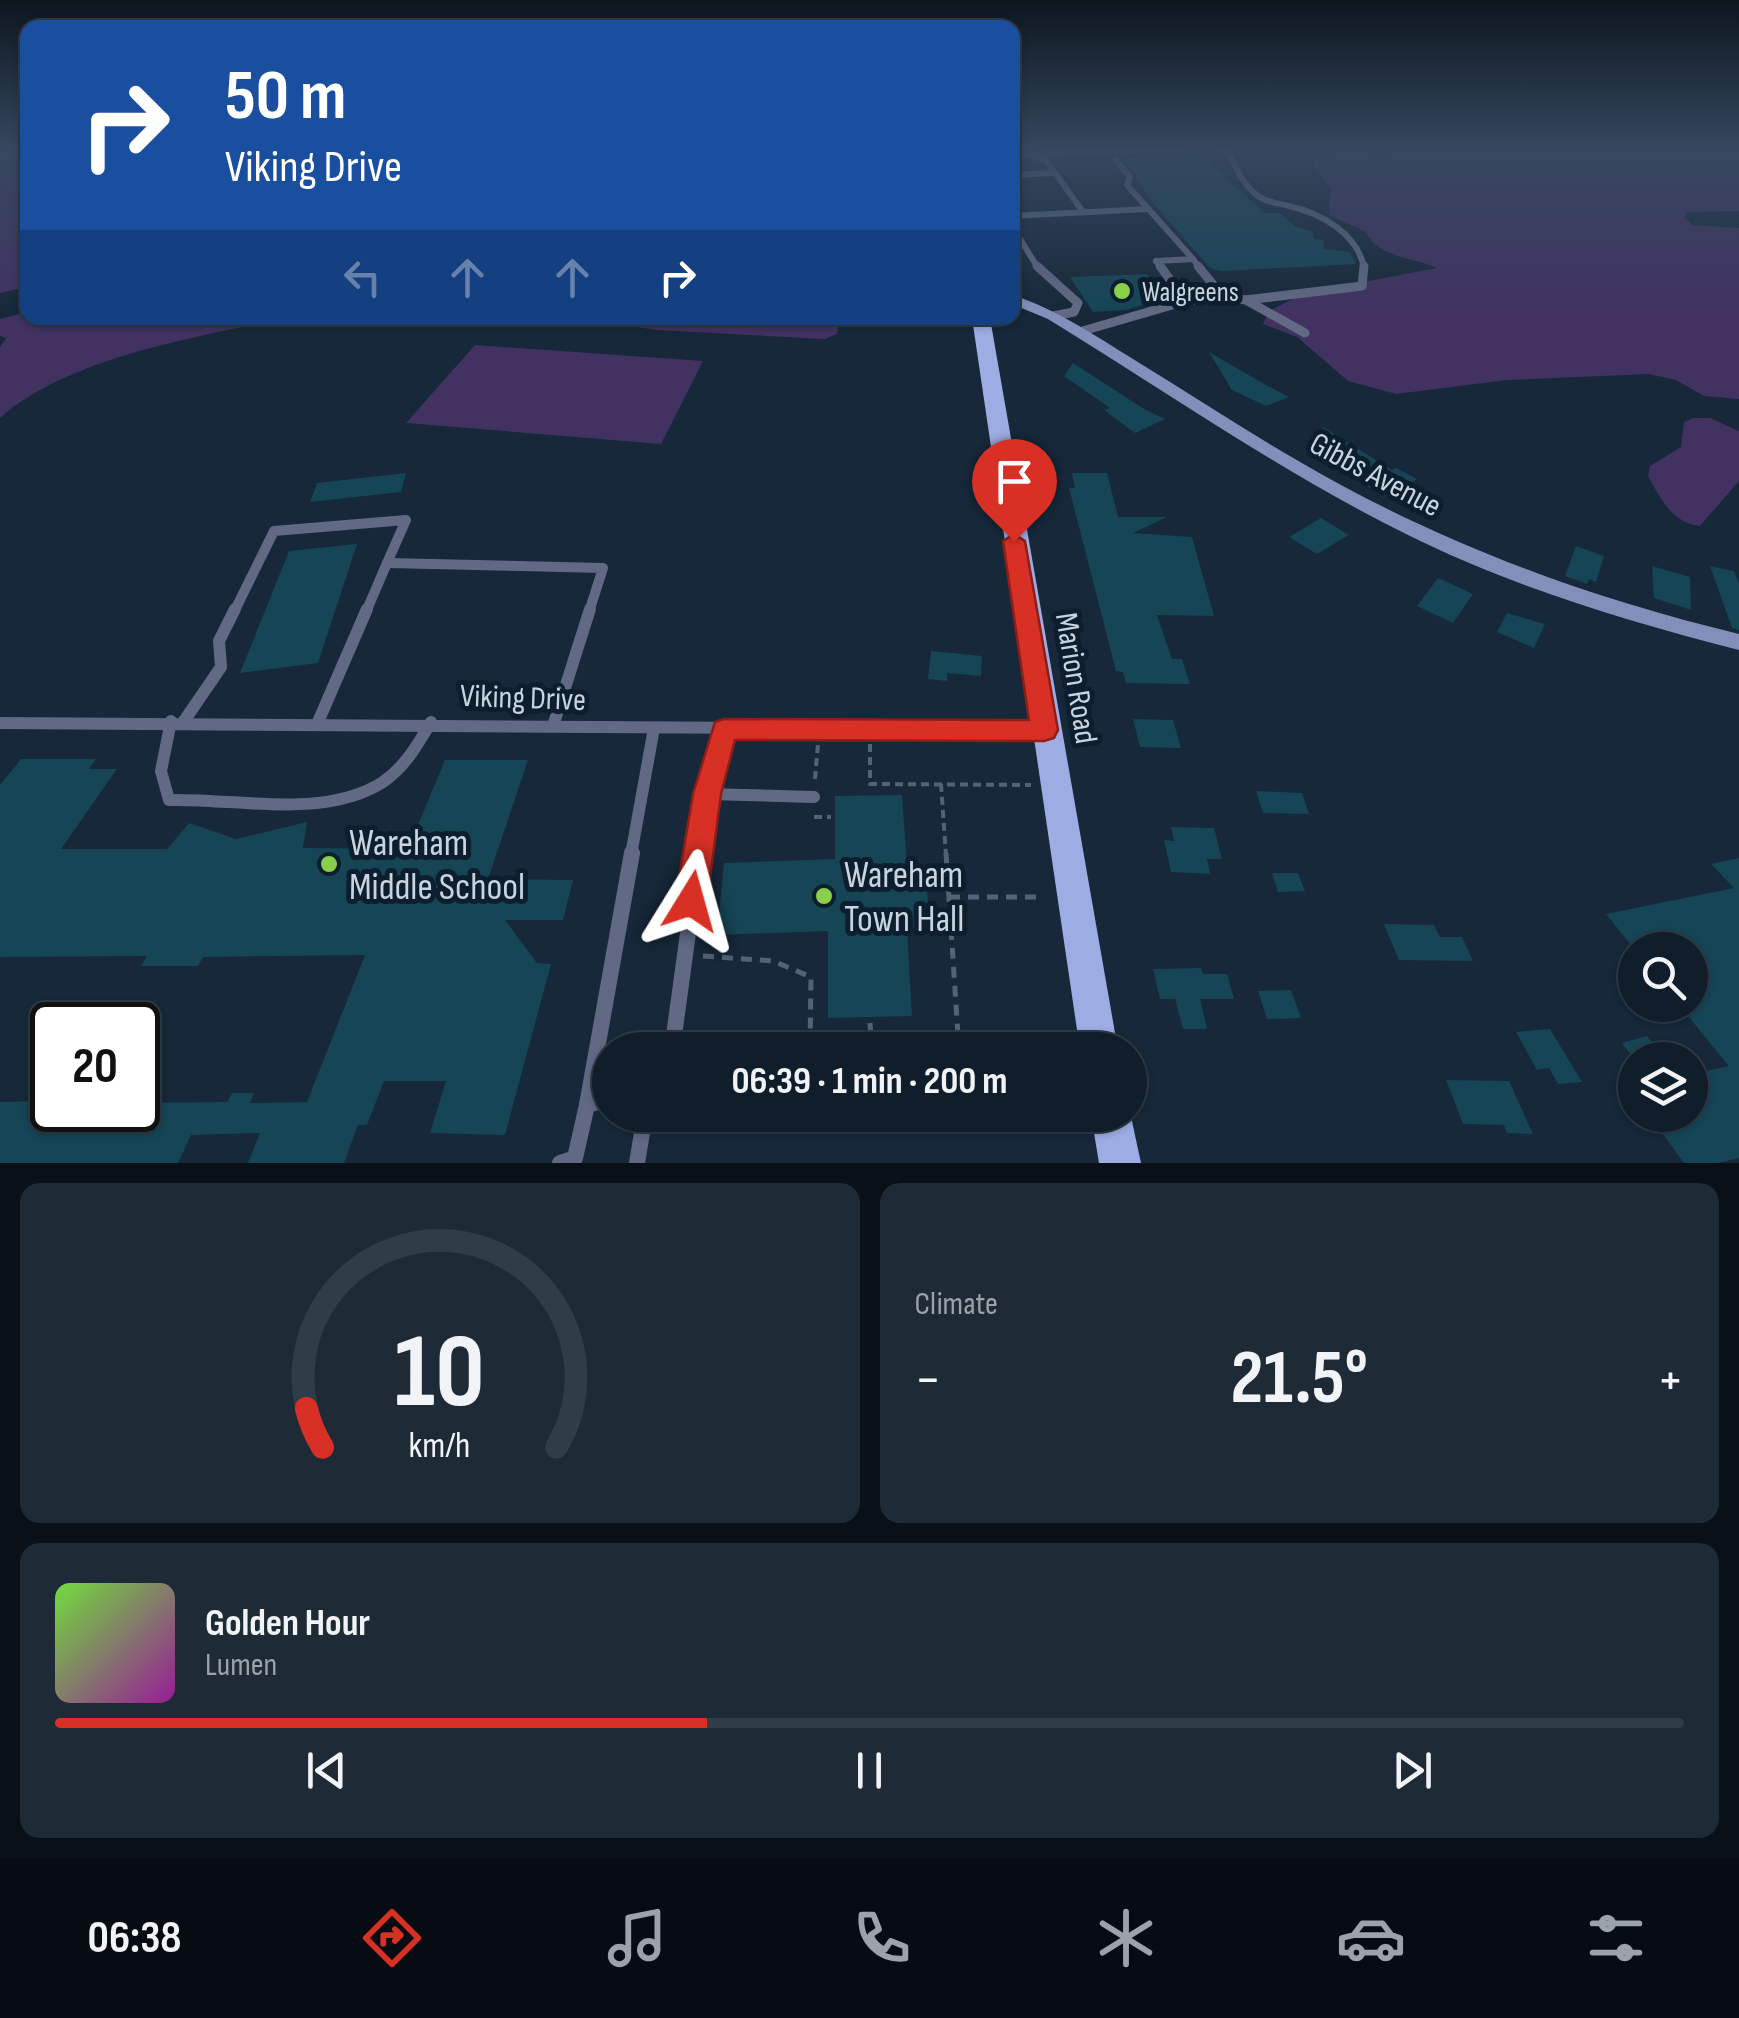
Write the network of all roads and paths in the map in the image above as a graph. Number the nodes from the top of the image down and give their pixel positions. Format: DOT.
graph roads {
  1 [pos="1076,202"];
  2 [pos="1142,202"];
  3 [pos="1274,202"];
  4 [pos="1148,210"];
  5 [pos="1083,212"];
  6 [pos="1020,216"];
  7 [pos="1020,238"];
  8 [pos="1192,260"];
  9 [pos="1223,297"];
  10 [pos="1246,300"];
  11 [pos="1186,301"];
  12 [pos="1020,302"];
  13 [pos="1053,316"];
  14 [pos="982,325"];
  15 [pos="1079,332"];
  16 [pos="1305,333"];
  17 [pos="387,563"];
  18 [pos="1739,642"];
  19 [pos="178,721"];
  20 [pos="318,722"];
  21 [pos="430,722"];
  22 [pos="0,723"];
  23 [pos="554,726"];
  24 [pos="654,728"];
  25 [pos="724,729"];
  26 [pos="1044,730"];
  27 [pos="870,744"];
  28 [pos="941,784"];
  29 [pos="1033,785"];
  30 [pos="707,794"];
  31 [pos="814,797"];
  32 [pos="949,896"];
  33 [pos="1038,896"];
  34 [pos="683,956"];
  35 [pos="870,1023"];
  36 [pos="674,1032"];
  37 [pos="810,1032"];
  38 [pos="871,1032"];
  39 [pos="958,1032"];
  40 [pos="1096,1032"];
  41 [pos="592,1103"];
  42 [pos="587,1105"];
  43 [pos="642,1132"];
  44 [pos="1114,1132"];
  45 [pos="570,1162"];
  46 [pos="637,1163"];
  47 [pos="1120,1163"];
  1 -- 5 [label="lane"];
  2 -- 4 [label="lane"];
  3 -- 10 [label="lane"];
  4 -- 5 [label="lane"];
  4 -- 8 [label="lane"];
  5 -- 6 [label="lane"];
  7 -- 13 [label="lane"];
  8 -- 9 [label="lane"];
  8 -- 11 [label="lane"];
  9 -- 10 [label="lane"];
  9 -- 11 [label="lane"];
  10 -- 16 [label="lane"];
  11 -- 15 [label="lane"];
  12 -- 13 [label="main road, Gibbs Avenue"];
  13 -- 15 [label="main road, Gibbs Avenue"];
  14 -- 26 [label="main road, Marion Road"];
  15 -- 18 [label="main road, Gibbs Avenue"];
  17 -- 19 [label="lane"];
  17 -- 20 [label="lane"];
  17 -- 23 [label="lane"];
  19 -- 20 [label="lane, Viking Drive"];
  19 -- 21 [label="lane"];
  19 -- 22 [label="lane, Viking Drive"];
  20 -- 21 [label="lane, Viking Drive"];
  21 -- 23 [label="lane, Viking Drive"];
  23 -- 24 [label="lane, Viking Drive"];
  24 -- 25 [label="lane, Viking Drive"];
  24 -- 42 [label="lane"];
  25 -- 26 [label="lane, Viking Drive"];
  25 -- 30 [label="lane"];
  26 -- 40 [label="main road, Marion Road"];
  27 -- 28 [label="path"];
  28 -- 29 [label="path"];
  28 -- 32 [label="path"];
  30 -- 31 [label="lane"];
  30 -- 34 [label="lane"];
  32 -- 33 [label="path"];
  32 -- 39 [label="path"];
  34 -- 36 [label="lane"];
  34 -- 37 [label="path"];
  35 -- 38 [label="path"];
  41 -- 42 [label="lane"];
  42 -- 45 [label="lane"];
  43 -- 46 [label="lane"];
  44 -- 47 [label="main road"];
}
